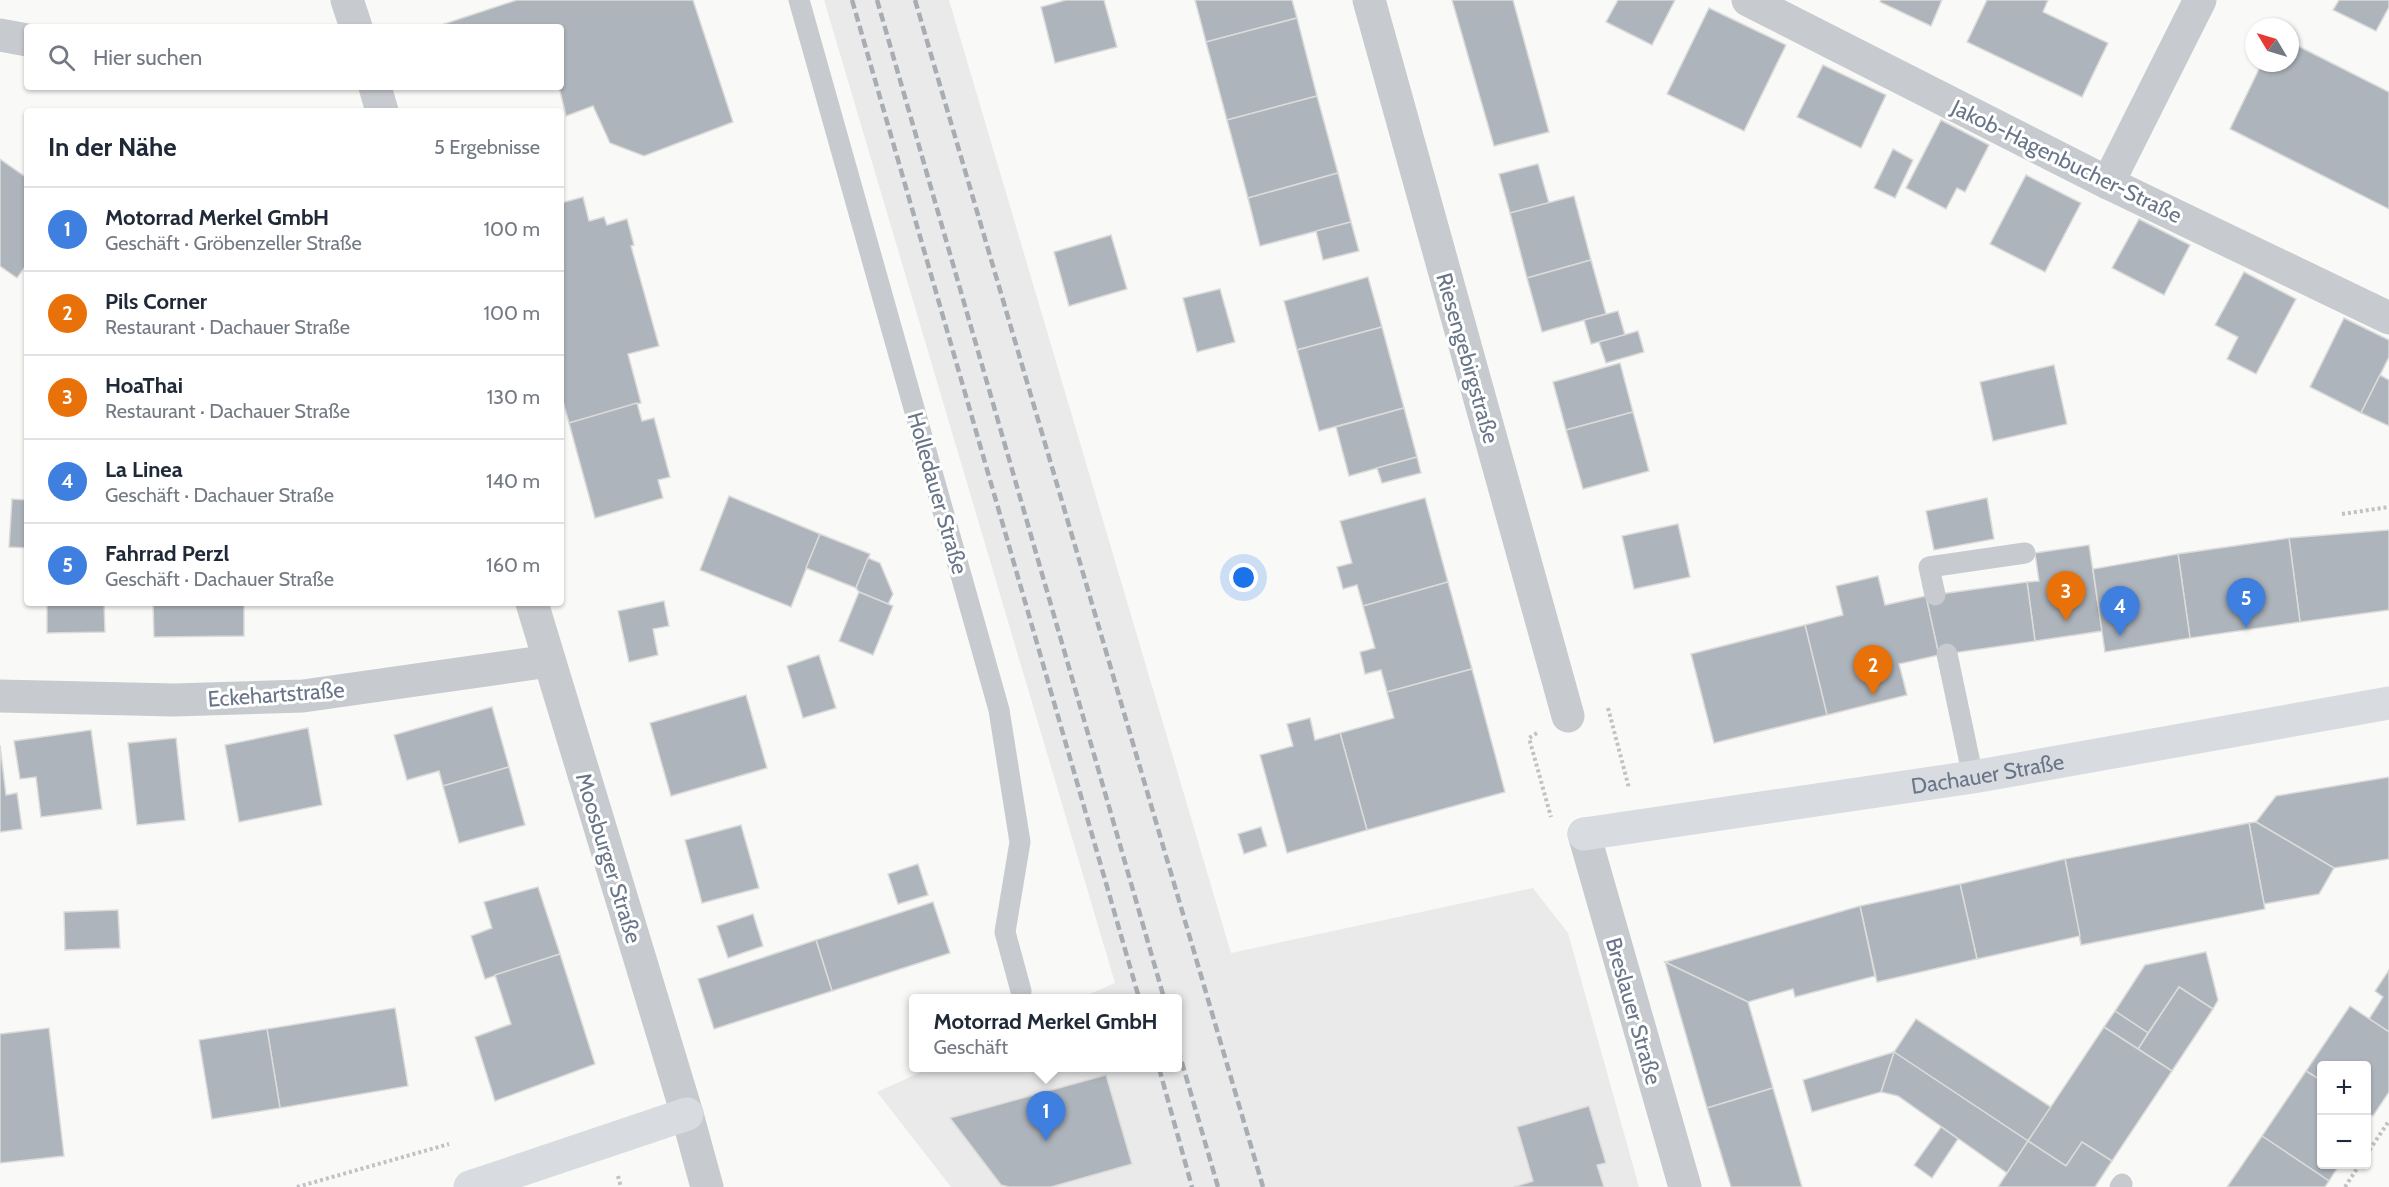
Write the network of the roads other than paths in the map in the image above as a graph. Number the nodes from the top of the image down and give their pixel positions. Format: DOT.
graph roads {
  1 [pos="799,0"];
  2 [pos="1369,0"];
  3 [pos="1748,0"];
  4 [pos="2200,0"];
  5 [pos="0,35"];
  6 [pos="24,39"];
  7 [pos="376,90"];
  8 [pos="381,108"];
  9 [pos="2108,183"];
  10 [pos="2389,318"];
  11 [pos="2025,553"];
  12 [pos="1935,595"];
  13 [pos="533,606"];
  14 [pos="1947,654"];
  15 [pos="549,661"];
  16 [pos="0,696"];
  17 [pos="2389,703"];
  18 [pos="1568,716"];
  19 [pos="1973,777"];
  20 [pos="1584,834"];
  21 [pos="1020,991"];
  22 [pos="687,1114"];
  23 [pos="470,1187"];
  24 [pos="707,1187"];
  25 [pos="1685,1187"];
  1 -- 21 [label="lane, Holledauer Straße"];
  2 -- 18 [label="street, Riesengebirgstraße"];
  3 -- 9 [label="street, Jakob-Hagenbucher-Straße"];
  4 -- 9 [label="street"];
  5 -- 6 [label="street"];
  7 -- 8 [label="street"];
  9 -- 10 [label="street, Jakob-Hagenbucher-Straße"];
  11 -- 12 [label="lane"];
  13 -- 15 [label="street, Moosburger Straße"];
  14 -- 19 [label="lane"];
  15 -- 16 [label="street, Eckehartstraße"];
  15 -- 22 [label="street, Moosburger Straße"];
  17 -- 19 [label="main road, Dachauer Straße"];
  19 -- 20 [label="main road, Dachauer Straße"];
  20 -- 25 [label="street, Breslauer Straße"];
  22 -- 23 [label="main road"];
  22 -- 24 [label="street, Moosburger Straße"];
}
